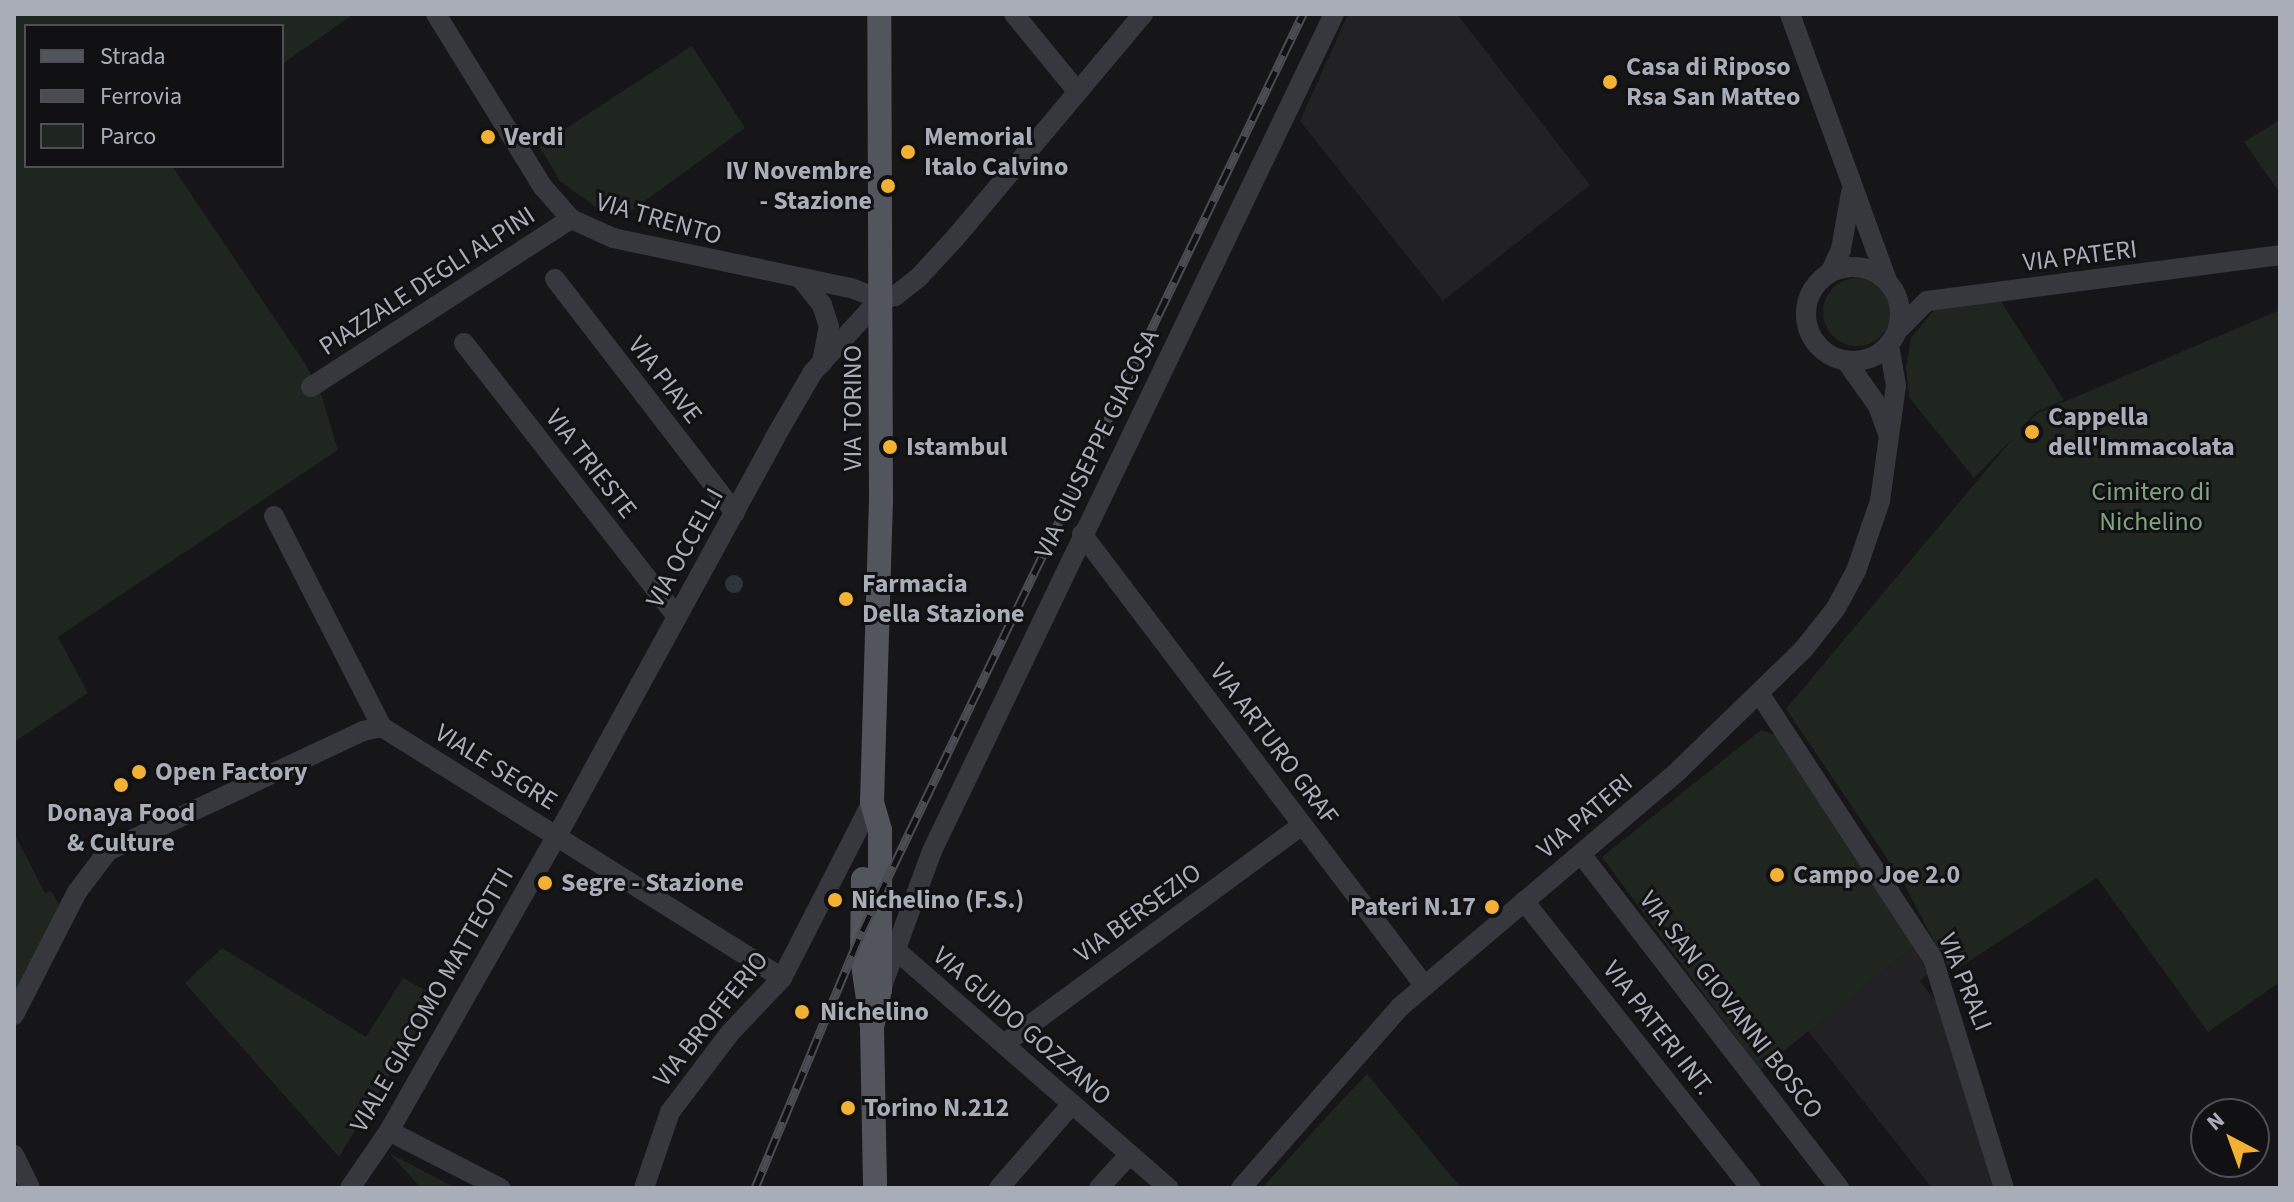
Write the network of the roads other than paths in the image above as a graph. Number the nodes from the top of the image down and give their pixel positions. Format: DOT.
graph roads {
  1 [pos="436,14"];
  2 [pos="1014,14"];
  3 [pos="1143,14"];
  4 [pos="1334,14"];
  5 [pos="1790,14"];
  6 [pos="877,16"];
  7 [pos="1077,91"];
  8 [pos="1851,193"];
  9 [pos="571,219"];
  10 [pos="2280,255"];
  11 [pos="1830,273"];
  12 [pos="555,279"];
  13 [pos="802,280"];
  14 [pos="1892,287"];
  15 [pos="880,299"];
  16 [pos="1927,301"];
  17 [pos="1893,338"];
  18 [pos="464,343"];
  19 [pos="1846,361"];
  20 [pos="822,363"];
  21 [pos="311,387"];
  22 [pos="1891,439"];
  23 [pos="735,513"];
  24 [pos="274,516"];
  25 [pos="1082,534"];
  26 [pos="677,617"];
  27 [pos="1759,693"];
  28 [pos="382,727"];
  29 [pos="872,802"];
  30 [pos="1302,825"];
  31 [pos="556,836"];
  32 [pos="1581,854"];
  33 [pos="1524,901"];
  34 [pos="889,944"];
  35 [pos="782,978"];
  36 [pos="1424,985"];
  37 [pos="14,1015"];
  38 [pos="872,1027"];
  39 [pos="1004,1044"];
  40 [pos="1072,1104"];
  41 [pos="389,1131"];
  42 [pos="14,1155"];
  43 [pos="1129,1155"];
  44 [pos="30,1188"];
  45 [pos="350,1188"];
  46 [pos="500,1188"];
  47 [pos="644,1188"];
  48 [pos="875,1188"];
  49 [pos="999,1188"];
  50 [pos="1099,1188"];
  51 [pos="1169,1188"];
  52 [pos="1241,1188"];
  53 [pos="1751,1188"];
  54 [pos="1839,1188"];
  55 [pos="2004,1188"];
  1 -- 9 [label="street, VIA TRENTO"];
  2 -- 7 [label="street"];
  3 -- 7 [label="street, VIA OCCELLI"];
  4 -- 25 [label="street, VIA GIUSEPPE GIACOSA"];
  5 -- 8 [label="street"];
  6 -- 15 [label="main road, VIA TORINO"];
  7 -- 15 [label="street, VIA OCCELLI"];
  8 -- 11 [label="street"];
  8 -- 14 [label="street"];
  9 -- 13 [label="street, VIA TRENTO"];
  9 -- 21 [label="street, PIAZZALE DEGLI ALPINI"];
  10 -- 16 [label="street, VIA PATERI"];
  11 -- 14 [label="street"];
  11 -- 19 [label="street"];
  12 -- 23 [label="street, VIA PIAVE"];
  13 -- 15 [label="street, VIA TRENTO"];
  13 -- 20 [label="street"];
  14 -- 16 [label="street"];
  14 -- 17 [label="street, VIA PATERI"];
  15 -- 20 [label="street, VIA OCCELLI"];
  15 -- 29 [label="main road, VIA TORINO"];
  16 -- 17 [label="street"];
  17 -- 19 [label="street"];
  17 -- 22 [label="street, VIA PATERI"];
  18 -- 26 [label="street, VIA TRIESTE"];
  19 -- 22 [label="street"];
  20 -- 23 [label="street, VIA OCCELLI"];
  22 -- 27 [label="street, VIA PATERI"];
  23 -- 26 [label="street, VIA OCCELLI"];
  24 -- 28 [label="street"];
  25 -- 30 [label="street, VIA ARTURO GRAF"];
  25 -- 34 [label="street, VIA GIUSEPPE GIACOSA"];
  26 -- 31 [label="street, VIA OCCELLI"];
  27 -- 32 [label="street, VIA PATERI"];
  27 -- 55 [label="street, VIA PRALI"];
  28 -- 31 [label="street, VIALE SEGRE"];
  28 -- 37 [label="street"];
  29 -- 34 [label="main road, VIA TORINO"];
  29 -- 35 [label="street, VIA BROFFERIO"];
  29 -- 38 [label="main road, VIA TORINO"];
  30 -- 36 [label="street, VIA ARTURO GRAF"];
  30 -- 39 [label="street, VIA BERSEZIO"];
  31 -- 35 [label="street, VIALE SEGRE"];
  31 -- 41 [label="street, VIALE GIACOMO MATTEOTTI"];
  32 -- 33 [label="street, VIA PATERI"];
  32 -- 54 [label="street, VIA SAN GIOVANNI BOSCO"];
  33 -- 36 [label="street, VIA PATERI"];
  33 -- 53 [label="street, VIA PATERI INT."];
  34 -- 38 [label="main road, VIA TORINO"];
  34 -- 39 [label="street, VIA GUIDO GOZZANO"];
  35 -- 47 [label="street, VIA BROFFERIO"];
  36 -- 52 [label="street, VIA PATERI"];
  38 -- 48 [label="main road, VIA TORINO"];
  39 -- 40 [label="street, VIA GUIDO GOZZANO"];
  40 -- 43 [label="street, VIA GUIDO GOZZANO"];
  40 -- 49 [label="street"];
  41 -- 45 [label="street, VIALE GIACOMO MATTEOTTI"];
  41 -- 46 [label="street"];
  42 -- 44 [label="street"];
  43 -- 50 [label="street"];
  43 -- 51 [label="street, VIA GUIDO GOZZANO"];
}
